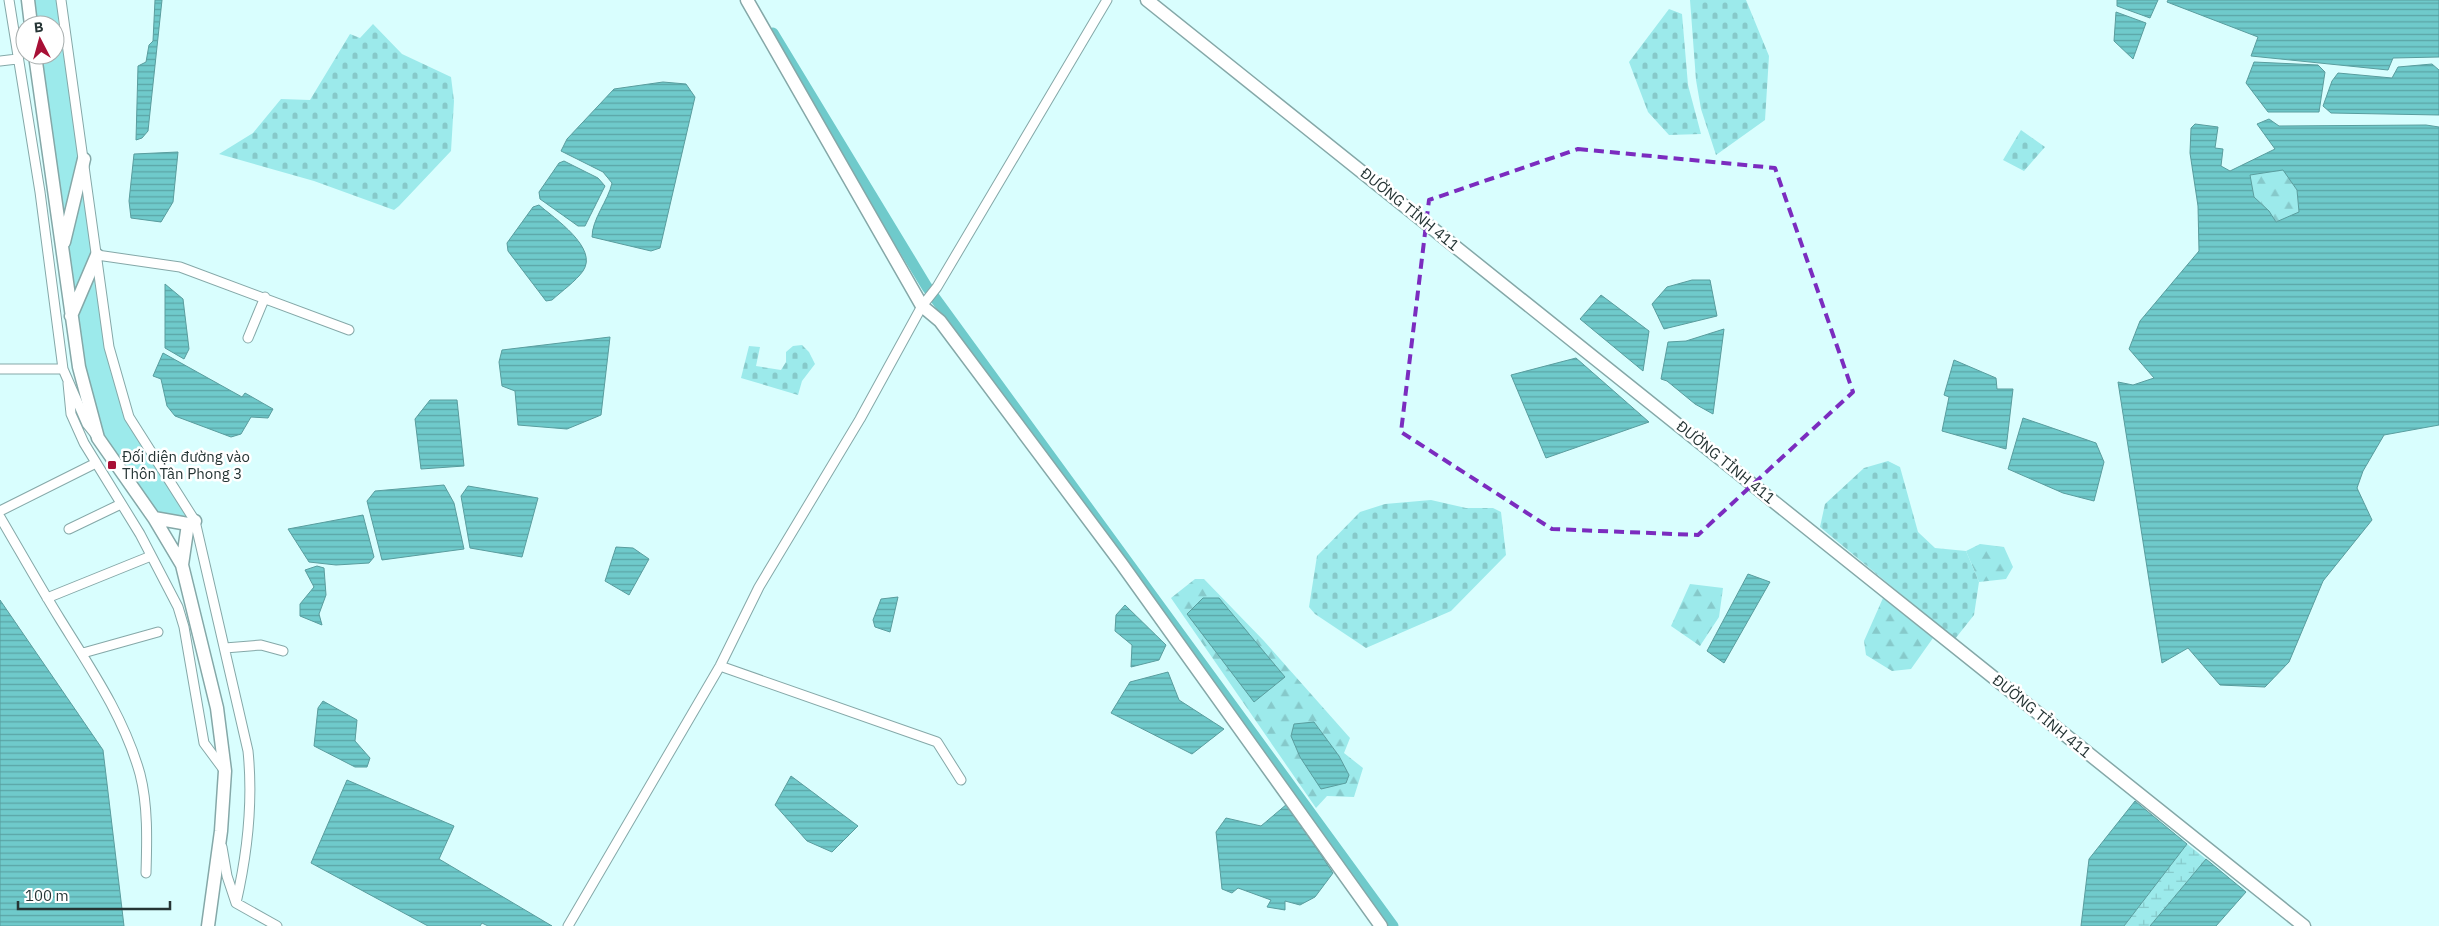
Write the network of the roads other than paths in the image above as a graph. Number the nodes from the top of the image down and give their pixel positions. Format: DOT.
graph roads {
  1 [pos="9,0"];
  2 [pos="28,0"];
  3 [pos="60,0"];
  4 [pos="746,0"];
  5 [pos="1107,0"];
  6 [pos="1147,0"];
  7 [pos="30,15"];
  8 [pos="15,44"];
  9 [pos="15,59"];
  10 [pos="0,61"];
  11 [pos="18,65"];
  12 [pos="36,65"];
  13 [pos="84,159"];
  14 [pos="62,249"];
  15 [pos="96,255"];
  16 [pos="266,297"];
  17 [pos="922,306"];
  18 [pos="71,316"];
  19 [pos="349,330"];
  20 [pos="248,338"];
  21 [pos="0,369"];
  22 [pos="63,369"];
  23 [pos="68,383"];
  24 [pos="98,438"];
  25 [pos="96,463"];
  26 [pos="122,504"];
  27 [pos="0,511"];
  28 [pos="0,516"];
  29 [pos="154,518"];
  30 [pos="192,522"];
  31 [pos="69,529"];
  32 [pos="151,556"];
  33 [pos="182,565"];
  34 [pos="48,598"];
  35 [pos="158,632"];
  36 [pos="225,648"];
  37 [pos="283,651"];
  38 [pos="83,653"];
  39 [pos="720,666"];
  40 [pos="225,771"];
  41 [pos="961,780"];
  42 [pos="221,831"];
  43 [pos="146,873"];
  44 [pos="236,903"];
  45 [pos="208,926"];
  46 [pos="277,926"];
  47 [pos="568,926"];
  48 [pos="1381,926"];
  49 [pos="2304,926"];
  1 -- 8 [label="street"];
  2 -- 7 [label="main road"];
  3 -- 13 [label="street"];
  4 -- 17 [label="main road"];
  5 -- 17 [label="street"];
  6 -- 49 [label="main road, ĐƯỜNG TỈNH 411"];
  9 -- 10 [label="street"];
  11 -- 22 [label="street"];
  12 -- 14 [label="main road"];
  13 -- 14 [label="main road"];
  13 -- 15 [label="street"];
  14 -- 18 [label="main road"];
  15 -- 16 [label="street"];
  15 -- 18 [label="main road"];
  15 -- 30 [label="street"];
  16 -- 19 [label="street"];
  16 -- 20 [label="street"];
  17 -- 39 [label="street"];
  17 -- 48 [label="main road"];
  18 -- 24 [label="main road"];
  21 -- 22 [label="street"];
  22 -- 23 [label="street"];
  23 -- 24 [label="street"];
  23 -- 25 [label="street"];
  24 -- 29 [label="main road"];
  25 -- 26 [label="street"];
  25 -- 27 [label="street"];
  26 -- 31 [label="street"];
  26 -- 32 [label="street"];
  28 -- 34 [label="street"];
  29 -- 30 [label="main road"];
  29 -- 33 [label="main road"];
  30 -- 33 [label="main road"];
  30 -- 36 [label="street"];
  32 -- 34 [label="street"];
  32 -- 40 [label="street"];
  33 -- 40 [label="main road"];
  34 -- 38 [label="street"];
  35 -- 38 [label="street"];
  36 -- 37 [label="street"];
  36 -- 44 [label="street"];
  38 -- 43 [label="street"];
  39 -- 41 [label="street"];
  39 -- 47 [label="street"];
  40 -- 42 [label="main road"];
  42 -- 44 [label="street"];
  42 -- 45 [label="main road"];
  44 -- 46 [label="street"];
}
